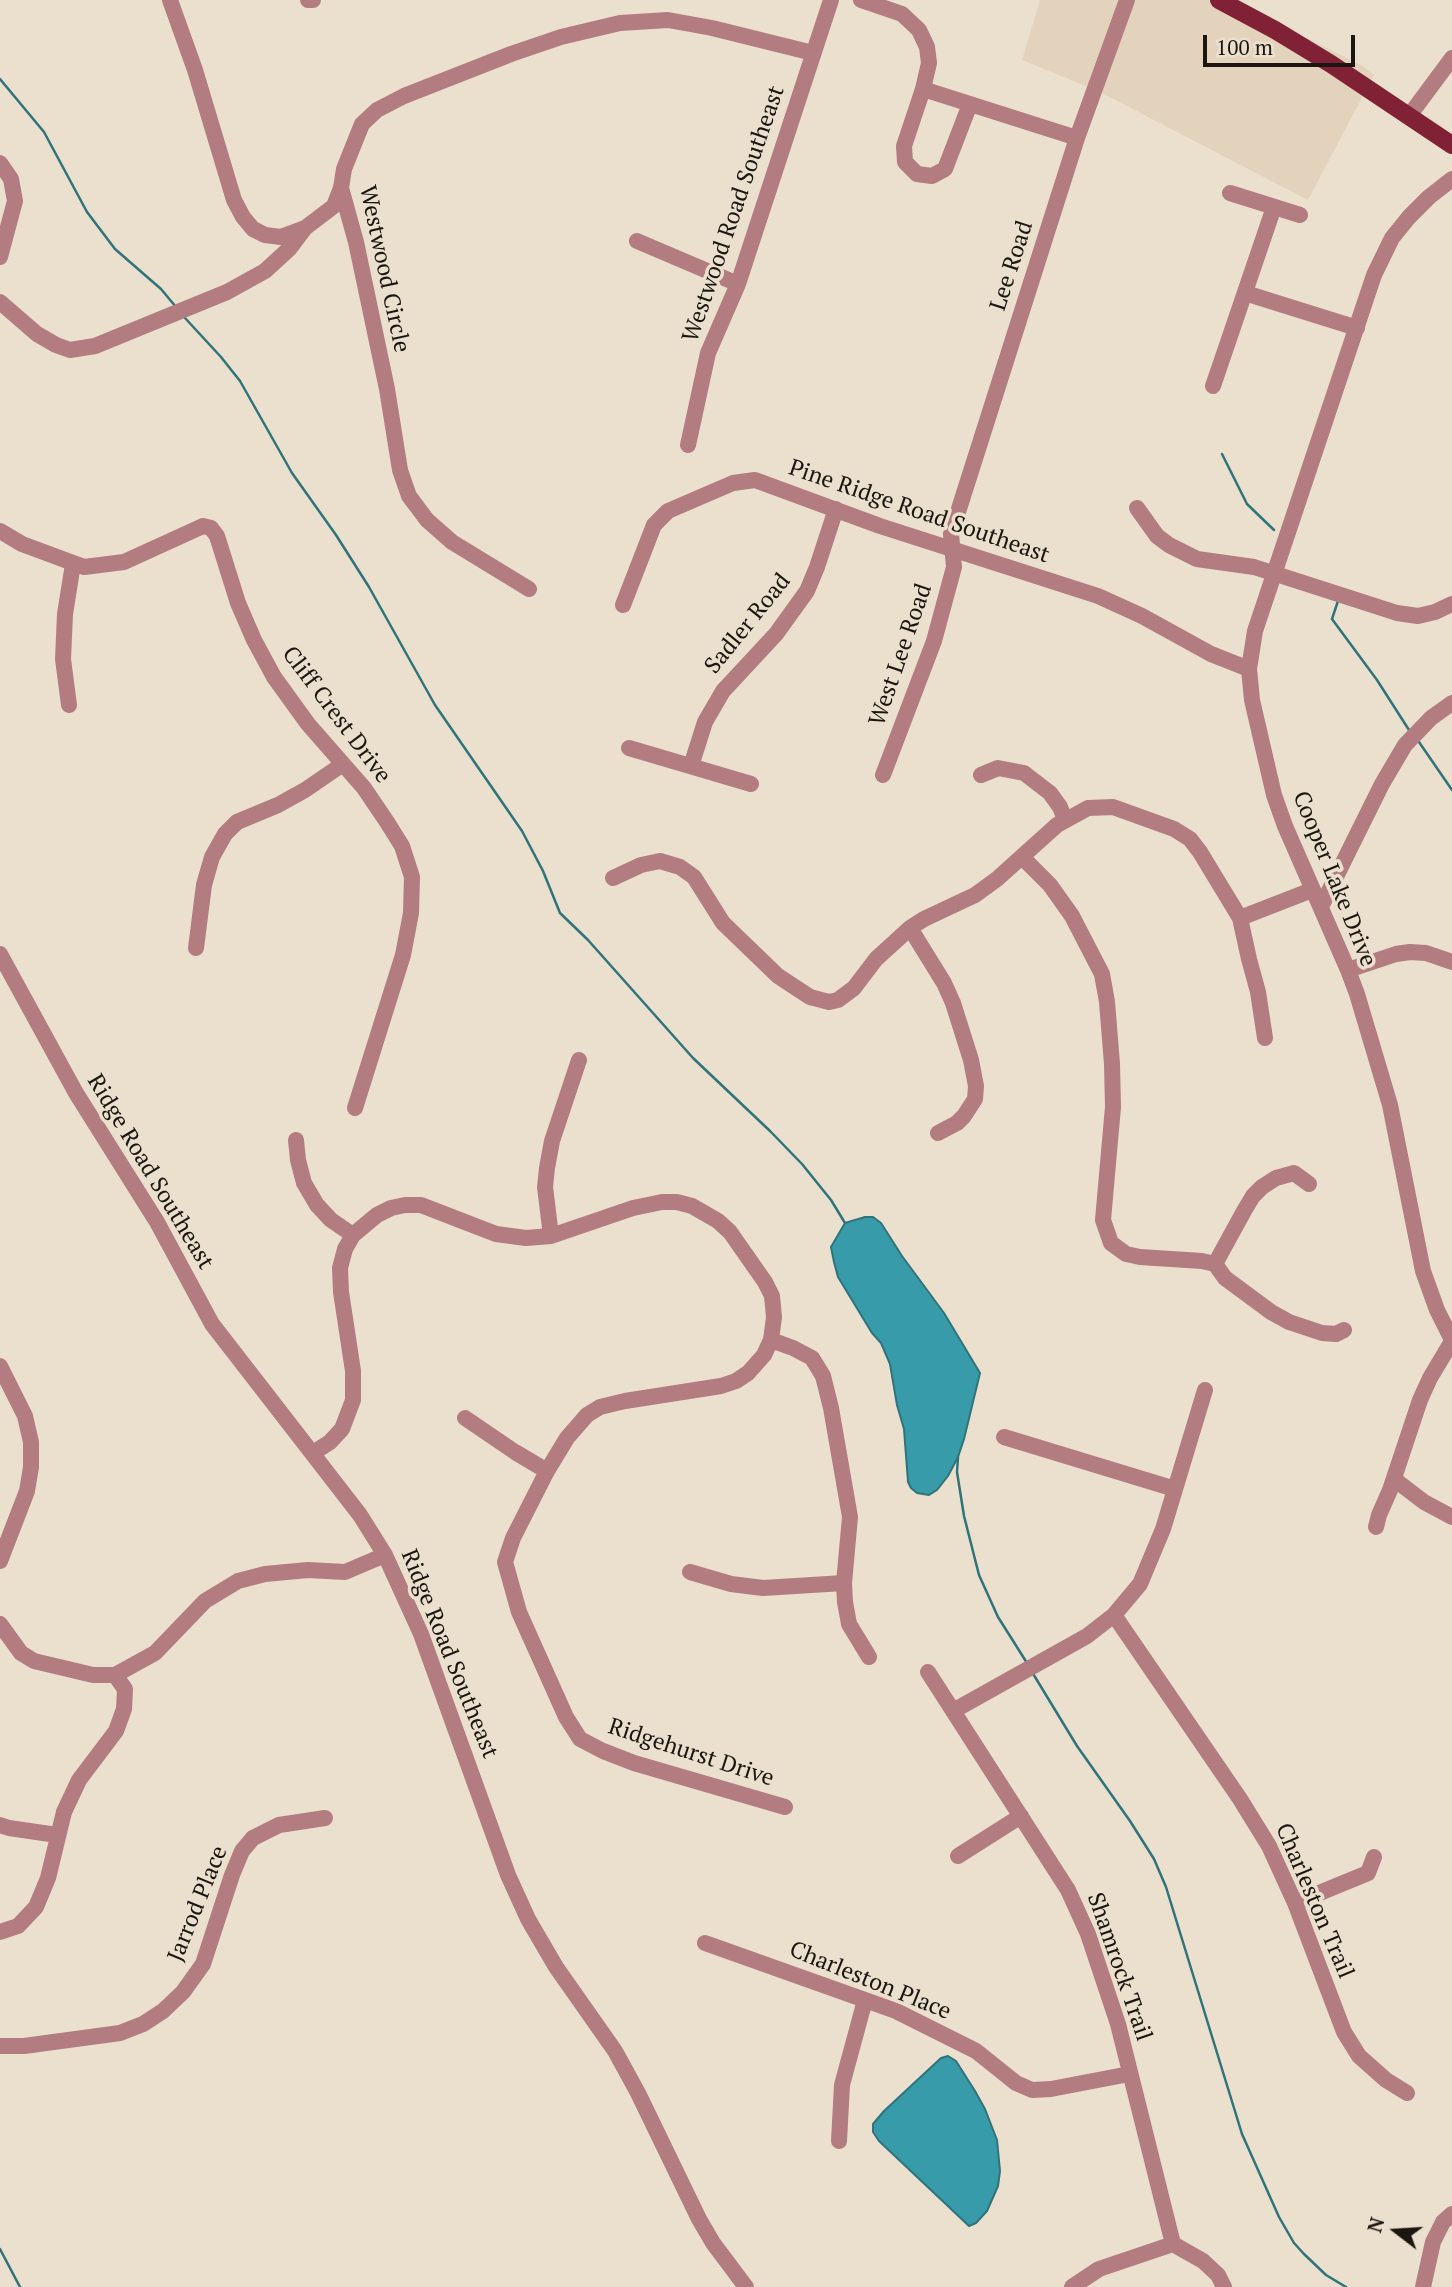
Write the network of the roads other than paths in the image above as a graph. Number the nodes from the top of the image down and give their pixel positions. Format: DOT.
graph roads {
  1 [pos="170,0"];
  2 [pos="831,0"];
  3 [pos="861,0"];
  4 [pos="1127,0"];
  5 [pos="1219,0"];
  6 [pos="813,53"];
  7 [pos="1452,58"];
  8 [pos="923,89"];
  9 [pos="970,104"];
  10 [pos="1409,116"];
  11 [pos="1077,138"];
  12 [pos="1452,145"];
  13 [pos="0,163"];
  14 [pos="1452,179"];
  15 [pos="341,188"];
  16 [pos="1230,193"];
  17 [pos="1274,207"];
  18 [pos="1300,215"];
  19 [pos="305,228"];
  20 [pos="637,241"];
  21 [pos="0,257"];
  22 [pos="738,285"];
  23 [pos="1245,293"];
  24 [pos="0,302"];
  25 [pos="1357,328"];
  26 [pos="1213,386"];
  27 [pos="688,445"];
  28 [pos="1137,508"];
  29 [pos="836,509"];
  30 [pos="0,531"];
  31 [pos="953,549"];
  32 [pos="73,564"];
  33 [pos="1273,573"];
  34 [pos="529,589"];
  35 [pos="1452,604"];
  36 [pos="623,605"];
  37 [pos="1250,669"];
  38 [pos="1452,703"];
  39 [pos="69,705"];
  40 [pos="629,748"];
  41 [pos="343,764"];
  42 [pos="691,766"];
  43 [pos="883,775"];
  44 [pos="981,775"];
  45 [pos="751,784"];
  46 [pos="1065,820"];
  47 [pos="1022,857"];
  48 [pos="613,878"];
  49 [pos="1312,890"];
  50 [pos="1321,907"];
  51 [pos="1240,918"];
  52 [pos="910,928"];
  53 [pos="196,948"];
  54 [pos="0,954"];
  55 [pos="1452,962"];
  56 [pos="1348,970"];
  57 [pos="1265,1038"];
  58 [pos="579,1060"];
  59 [pos="355,1108"];
  60 [pos="938,1133"];
  61 [pos="296,1140"];
  62 [pos="1309,1184"];
  63 [pos="353,1235"];
  64 [pos="551,1236"];
  65 [pos="1215,1265"];
  66 [pos="1344,1330"];
  67 [pos="771,1340"];
  68 [pos="1452,1341"];
  69 [pos="0,1366"];
  70 [pos="1205,1390"];
  71 [pos="465,1418"];
  72 [pos="1004,1437"];
  73 [pos="313,1453"];
  74 [pos="547,1471"];
  75 [pos="1394,1479"];
  76 [pos="1175,1489"];
  77 [pos="1452,1517"];
  78 [pos="1376,1527"];
  79 [pos="385,1555"];
  80 [pos="0,1561"];
  81 [pos="690,1573"];
  82 [pos="844,1583"];
  83 [pos="1114,1615"];
  84 [pos="0,1624"];
  85 [pos="869,1657"];
  86 [pos="928,1672"];
  87 [pos="115,1675"];
  88 [pos="953,1711"];
  89 [pos="785,1807"];
  90 [pos="1021,1816"];
  91 [pos="325,1818"];
  92 [pos="0,1825"];
  93 [pos="57,1835"];
  94 [pos="958,1856"];
  95 [pos="1374,1857"];
  96 [pos="1295,1903"];
  97 [pos="0,1932"];
  98 [pos="705,1943"];
  99 [pos="865,2000"];
  100 [pos="0,2046"];
  101 [pos="1129,2072"];
  102 [pos="1407,2093"];
  103 [pos="839,2141"];
  104 [pos="1452,2214"];
  105 [pos="1173,2244"];
  106 [pos="746,2287"];
  107 [pos="1072,2287"];
  108 [pos="1224,2287"];
  109 [pos="1423,2287"];
  1 -- 19 [label="street"];
  2 -- 6 [label="street, Westwood Road Southeast"];
  3 -- 8 [label="street"];
  4 -- 11 [label="street, Lee Road"];
  5 -- 10 [label="main road"];
  6 -- 15 [label="street, Westwood Circle"];
  6 -- 22 [label="street, Westwood Road Southeast"];
  7 -- 10 [label="street"];
  8 -- 9 [label="street"];
  8 -- 9 [label="street"];
  9 -- 11 [label="street"];
  10 -- 12 [label="main road"];
  11 -- 31 [label="street, Lee Road"];
  13 -- 21 [label="street"];
  14 -- 25 [label="street, Cooper Lake Drive"];
  15 -- 19 [label="street"];
  15 -- 34 [label="street, Westwood Circle"];
  16 -- 17 [label="street"];
  17 -- 18 [label="street"];
  17 -- 23 [label="street"];
  19 -- 24 [label="street"];
  20 -- 22 [label="street"];
  22 -- 27 [label="street, Westwood Road Southeast"];
  23 -- 25 [label="street"];
  23 -- 26 [label="street"];
  25 -- 33 [label="street, Cooper Lake Drive"];
  28 -- 33 [label="street"];
  29 -- 31 [label="street, Pine Ridge Road Southeast"];
  29 -- 36 [label="street, Pine Ridge Road Southeast"];
  29 -- 42 [label="street, Sadler Road"];
  30 -- 32 [label="street, Cliff Crest Drive"];
  31 -- 37 [label="street, Pine Ridge Road Southeast"];
  31 -- 43 [label="street, West Lee Road"];
  32 -- 39 [label="street"];
  32 -- 41 [label="street, Cliff Crest Drive"];
  33 -- 35 [label="street"];
  33 -- 37 [label="street, Cooper Lake Drive"];
  37 -- 49 [label="street, Cooper Lake Drive"];
  38 -- 50 [label="street"];
  40 -- 42 [label="street"];
  41 -- 53 [label="street"];
  41 -- 59 [label="street, Cliff Crest Drive"];
  42 -- 45 [label="street"];
  44 -- 46 [label="street"];
  46 -- 47 [label="street"];
  46 -- 51 [label="street"];
  47 -- 52 [label="street"];
  47 -- 65 [label="street"];
  48 -- 52 [label="street"];
  49 -- 50 [label="street, Cooper Lake Drive"];
  49 -- 51 [label="street"];
  50 -- 56 [label="street, Cooper Lake Drive"];
  51 -- 57 [label="street"];
  52 -- 60 [label="street"];
  54 -- 73 [label="street, Ridge Road Southeast"];
  55 -- 56 [label="street"];
  56 -- 68 [label="street, Cooper Lake Drive"];
  58 -- 64 [label="street"];
  61 -- 63 [label="street"];
  62 -- 65 [label="street"];
  63 -- 64 [label="street, Ridgehurst Drive"];
  63 -- 73 [label="street, Ridgehurst Drive"];
  64 -- 67 [label="street, Ridgehurst Drive"];
  65 -- 66 [label="street"];
  67 -- 74 [label="street, Ridgehurst Drive"];
  67 -- 82 [label="street"];
  68 -- 75 [label="street"];
  69 -- 80 [label="street"];
  70 -- 76 [label="street"];
  71 -- 74 [label="street"];
  72 -- 76 [label="street"];
  73 -- 79 [label="street, Ridge Road Southeast"];
  74 -- 89 [label="street, Ridgehurst Drive"];
  75 -- 77 [label="street"];
  75 -- 78 [label="street"];
  76 -- 83 [label="street"];
  79 -- 87 [label="street"];
  79 -- 106 [label="street, Ridge Road Southeast"];
  81 -- 82 [label="street"];
  82 -- 85 [label="street"];
  83 -- 88 [label="street"];
  83 -- 96 [label="street, Charleston Trail"];
  84 -- 87 [label="street"];
  86 -- 88 [label="street, Shamrock Trail"];
  87 -- 93 [label="street"];
  88 -- 90 [label="street, Shamrock Trail"];
  90 -- 94 [label="street"];
  90 -- 101 [label="street, Shamrock Trail"];
  91 -- 100 [label="street, Jarrod Place"];
  92 -- 93 [label="street"];
  93 -- 97 [label="street"];
  95 -- 96 [label="street"];
  96 -- 102 [label="street, Charleston Trail"];
  98 -- 99 [label="street, Charleston Place"];
  99 -- 101 [label="street, Charleston Place"];
  99 -- 103 [label="street"];
  101 -- 105 [label="street, Shamrock Trail"];
  104 -- 109 [label="street"];
  105 -- 107 [label="street"];
  105 -- 108 [label="street"];
}
